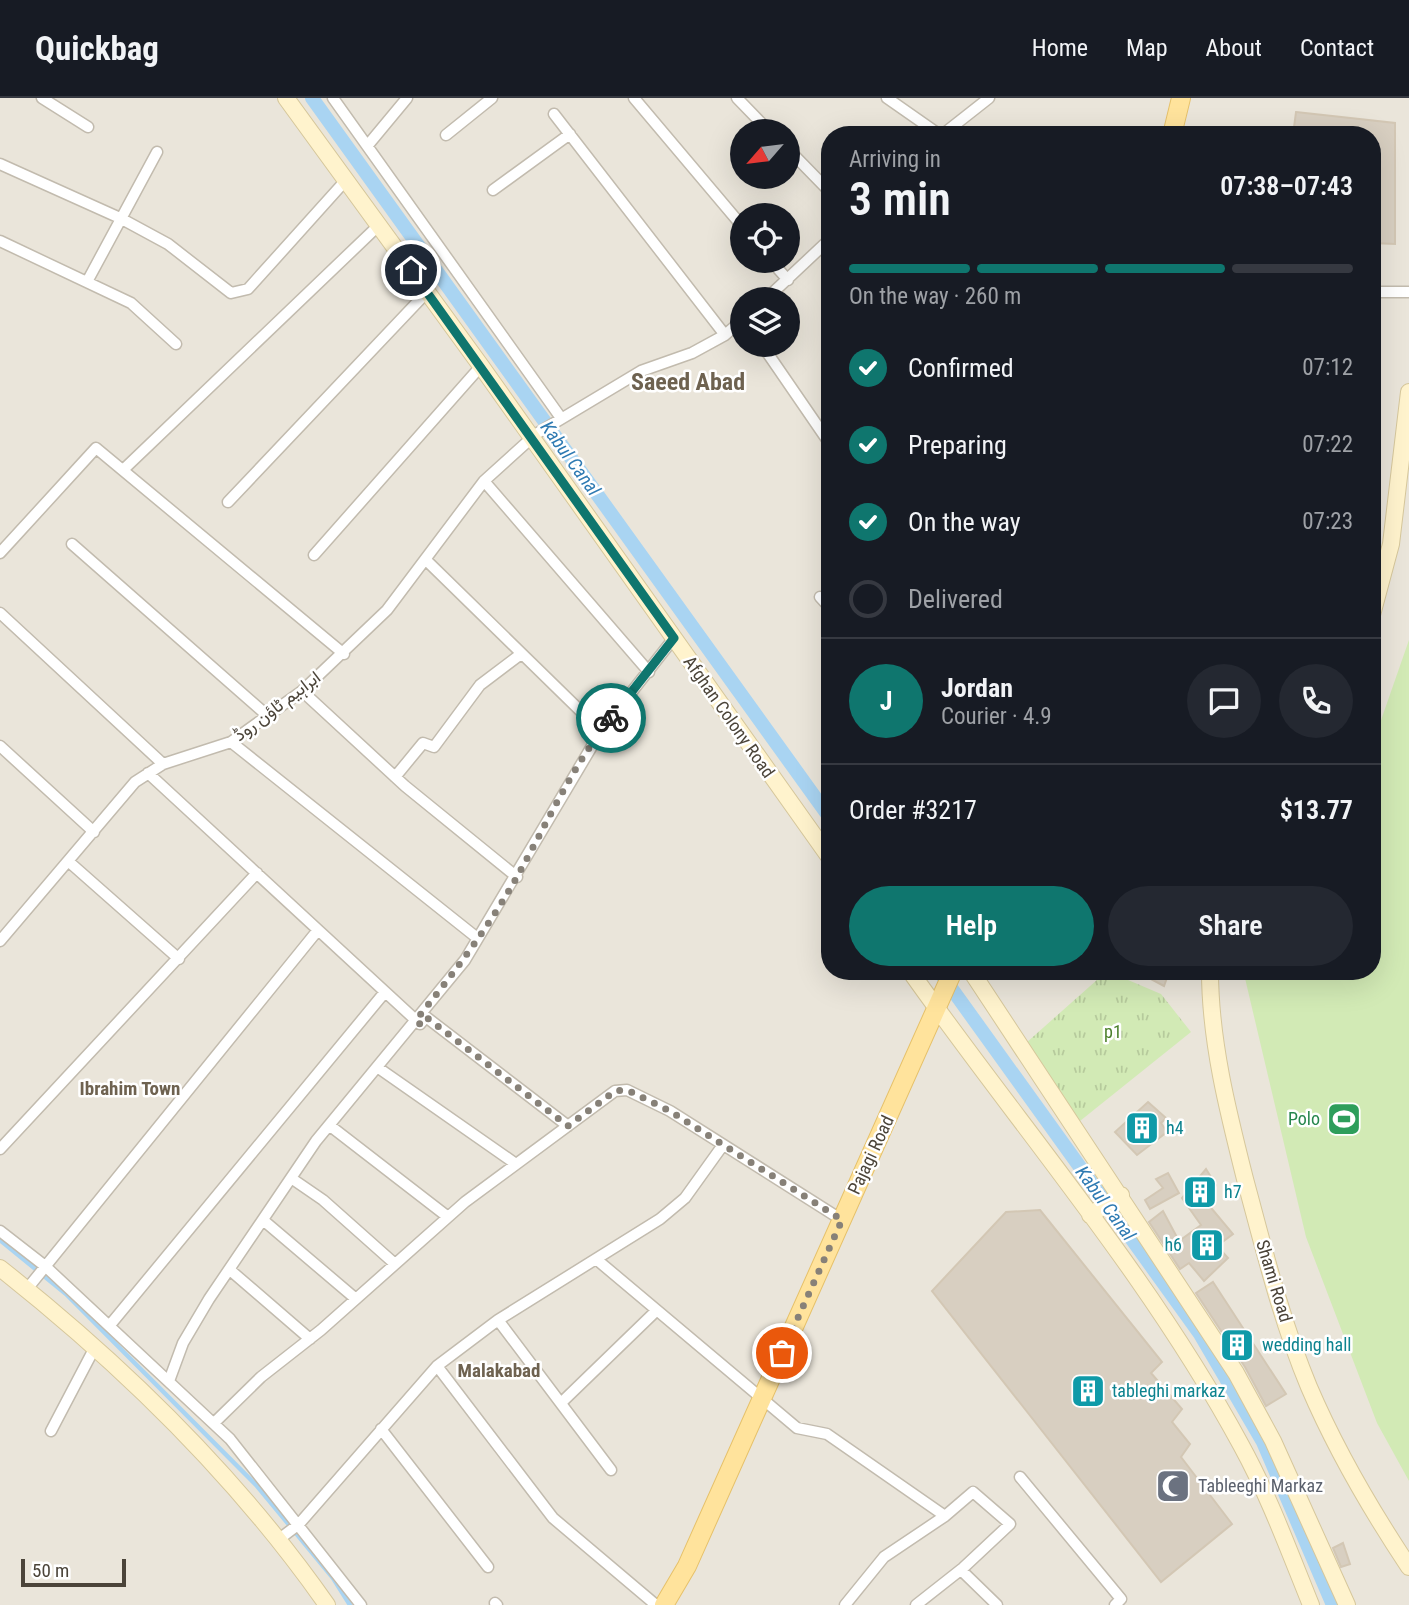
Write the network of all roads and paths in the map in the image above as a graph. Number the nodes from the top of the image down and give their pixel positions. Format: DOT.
graph roads {
  1 [pos="42,98"];
  2 [pos="286,98"];
  3 [pos="333,98"];
  4 [pos="407,98"];
  5 [pos="492,98"];
  6 [pos="634,98"];
  7 [pos="737,98"];
  8 [pos="887,98"];
  9 [pos="989,98"];
  10 [pos="1181,98"];
  11 [pos="554,114"];
  12 [pos="757,119"];
  13 [pos="928,126"];
  14 [pos="953,126"];
  15 [pos="1174,126"];
  16 [pos="88,127"];
  17 [pos="570,134"];
  18 [pos="446,135"];
  19 [pos="369,145"];
  20 [pos="157,152"];
  21 [pos="800,161"];
  22 [pos="0,164"];
  23 [pos="346,180"];
  24 [pos="821,183"];
  25 [pos="493,190"];
  26 [pos="730,212"];
  27 [pos="120,218"];
  28 [pos="379,226"];
  29 [pos="0,241"];
  30 [pos="821,252"];
  31 [pos="782,273"];
  32 [pos="88,280"];
  33 [pos="788,280"];
  34 [pos="780,287"];
  35 [pos="427,292"];
  36 [pos="1381,292"];
  37 [pos="1409,292"];
  38 [pos="730,331"];
  39 [pos="725,335"];
  40 [pos="176,344"];
  41 [pos="770,357"];
  42 [pos="481,366"];
  43 [pos="1409,392"];
  44 [pos="561,418"];
  45 [pos="821,431"];
  46 [pos="534,436"];
  47 [pos="124,469"];
  48 [pos="484,481"];
  49 [pos="228,502"];
  50 [pos="72,544"];
  51 [pos="0,552"];
  52 [pos="314,555"];
  53 [pos="426,560"];
  54 [pos="1381,581"];
  55 [pos="0,613"];
  56 [pos="674,638"];
  57 [pos="344,654"];
  58 [pos="521,654"];
  59 [pos="649,672"];
  60 [pos="302,691"];
  61 [pos="269,718"];
  62 [pos="601,731"];
  63 [pos="232,742"];
  64 [pos="0,746"];
  65 [pos="163,764"];
  66 [pos="148,773"];
  67 [pos="395,777"];
  68 [pos="94,832"];
  69 [pos="821,845"];
  70 [pos="68,861"];
  71 [pos="257,873"];
  72 [pos="517,877"];
  73 [pos="318,930"];
  74 [pos="476,937"];
  75 [pos="0,941"];
  76 [pos="179,959"];
  77 [pos="916,980"];
  78 [pos="948,980"];
  79 [pos="977,980"];
  80 [pos="1210,980"];
  81 [pos="385,992"];
  82 [pos="936,1005"];
  83 [pos="416,1020"];
  84 [pos="377,1067"];
  85 [pos="329,1125"];
  86 [pos="568,1126"];
  87 [pos="723,1146"];
  88 [pos="0,1149"];
  89 [pos="516,1164"];
  90 [pos="291,1178"];
  91 [pos="1116,1198"];
  92 [pos="1093,1213"];
  93 [pos="448,1217"];
  94 [pos="263,1220"];
  95 [pos="842,1220"];
  96 [pos="0,1231"];
  97 [pos="596,1259"];
  98 [pos="395,1264"];
  99 [pos="44,1267"];
  100 [pos="0,1268"];
  101 [pos="230,1270"];
  102 [pos="28,1288"];
  103 [pos="356,1299"];
  104 [pos="656,1311"];
  105 [pos="498,1320"];
  106 [pos="110,1325"];
  107 [pos="310,1339"];
  108 [pos="94,1349"];
  109 [pos="437,1366"];
  110 [pos="169,1381"];
  111 [pos="761,1400"];
  112 [pos="562,1402"];
  113 [pos="214,1423"];
  114 [pos="380,1429"];
  115 [pos="51,1431"];
  116 [pos="611,1470"];
  117 [pos="1020,1477"];
  118 [pos="945,1516"];
  119 [pos="297,1525"];
  120 [pos="280,1538"];
  121 [pos="488,1567"];
  122 [pos="1409,1567"];
  123 [pos="961,1570"];
  124 [pos="327,1605"];
  125 [pos="361,1605"];
  126 [pos="656,1605"];
  127 [pos="664,1605"];
  128 [pos="845,1605"];
  129 [pos="916,1605"];
  130 [pos="997,1605"];
  131 [pos="1115,1605"];
  132 [pos="1311,1605"];
  133 [pos="1347,1605"];
  1 -- 16 [label="street"];
  2 -- 23 [label="main road, Afghan Colony Road"];
  3 -- 19 [label="street"];
  4 -- 19 [label="street"];
  5 -- 18 [label="street"];
  6 -- 26 [label="street"];
  7 -- 12 [label="street"];
  8 -- 13 [label="street"];
  9 -- 14 [label="street"];
  10 -- 15 [label="main road"];
  11 -- 17 [label="street"];
  17 -- 25 [label="street"];
  17 -- 39 [label="street"];
  19 -- 44 [label="street"];
  20 -- 27 [label="street"];
  21 -- 24 [label="street"];
  22 -- 27 [label="street"];
  23 -- 27 [label="street"];
  23 -- 28 [label="main road, Afghan Colony Road"];
  27 -- 32 [label="street"];
  28 -- 35 [label="main road, Afghan Colony Road"];
  28 -- 47 [label="street"];
  29 -- 32 [label="street"];
  30 -- 33 [label="street"];
  31 -- 33 [label="street"];
  32 -- 40 [label="street"];
  33 -- 34 [label="street"];
  35 -- 42 [label="main road, Afghan Colony Road"];
  35 -- 49 [label="street"];
  36 -- 37 [label="street"];
  38 -- 39 [label="street, ابراہیم ٹاؤن روڈ"];
  39 -- 44 [label="street, ابراہیم ٹاؤن روڈ"];
  41 -- 45 [label="street"];
  42 -- 46 [label="main road, Afghan Colony Road"];
  42 -- 52 [label="street"];
  43 -- 54 [label="main road"];
  44 -- 46 [label="street, ابراہیم ٹاؤن روڈ"];
  46 -- 48 [label="street, ابراہیم ٹاؤن روڈ"];
  46 -- 56 [label="main road, Afghan Colony Road"];
  47 -- 51 [label="street"];
  47 -- 57 [label="street"];
  48 -- 53 [label="street, ابراہیم ٹاؤن روڈ"];
  48 -- 59 [label="street"];
  50 -- 61 [label="street"];
  53 -- 57 [label="street, ابراہیم ٹاؤن روڈ"];
  53 -- 58 [label="street"];
  55 -- 65 [label="street"];
  56 -- 59 [label="street"];
  56 -- 69 [label="main road, Afghan Colony Road"];
  57 -- 60 [label="street, ابراہیم ٹاؤن روڈ"];
  58 -- 62 [label="street"];
  58 -- 67 [label="street"];
  59 -- 62 [label="street"];
  60 -- 61 [label="street, ابراہیم ٹاؤن روڈ"];
  60 -- 67 [label="street"];
  61 -- 63 [label="street, ابراہیم ٹاؤن روڈ"];
  62 -- 72 [label="street"];
  63 -- 65 [label="street, ابراہیم ٹاؤن روڈ"];
  63 -- 74 [label="street"];
  64 -- 68 [label="street"];
  65 -- 66 [label="street, ابراہیم ٹاؤن روڈ"];
  66 -- 68 [label="street, ابراہیم ٹاؤن روڈ"];
  66 -- 71 [label="street"];
  67 -- 72 [label="street"];
  68 -- 70 [label="street, ابراہیم ٹاؤن روڈ"];
  70 -- 75 [label="street, ابراہیم ٹاؤن روڈ"];
  70 -- 76 [label="street"];
  71 -- 73 [label="street"];
  71 -- 76 [label="street"];
  72 -- 74 [label="street"];
  73 -- 81 [label="street"];
  73 -- 99 [label="street"];
  74 -- 83 [label="street"];
  76 -- 88 [label="street"];
  77 -- 82 [label="main road"];
  78 -- 82 [label="main road, Pajagi Road"];
  79 -- 91 [label="main road"];
  80 -- 122 [label="main road, Shami Road"];
  81 -- 83 [label="street"];
  81 -- 106 [label="street"];
  82 -- 92 [label="main road"];
  82 -- 95 [label="main road, Pajagi Road"];
  83 -- 84 [label="street"];
  83 -- 86 [label="street"];
  84 -- 85 [label="street"];
  84 -- 89 [label="street"];
  85 -- 90 [label="street"];
  85 -- 93 [label="street"];
  86 -- 87 [label="street"];
  86 -- 89 [label="street"];
  87 -- 95 [label="street"];
  87 -- 97 [label="street"];
  89 -- 93 [label="street"];
  90 -- 94 [label="street"];
  90 -- 98 [label="street"];
  91 -- 92 [label="main road"];
  91 -- 133 [label="main road"];
  92 -- 132 [label="main road"];
  93 -- 98 [label="street"];
  94 -- 101 [label="street"];
  94 -- 103 [label="street"];
  95 -- 111 [label="main road, Pajagi Road"];
  96 -- 99 [label="street"];
  97 -- 104 [label="street"];
  97 -- 105 [label="street"];
  98 -- 103 [label="street"];
  99 -- 102 [label="street"];
  99 -- 106 [label="street"];
  100 -- 102 [label="main road"];
  101 -- 107 [label="street"];
  101 -- 110 [label="street"];
  102 -- 108 [label="main road"];
  103 -- 107 [label="street"];
  104 -- 111 [label="street"];
  104 -- 112 [label="street"];
  105 -- 109 [label="street"];
  105 -- 112 [label="street"];
  106 -- 110 [label="street"];
  107 -- 113 [label="street"];
  108 -- 115 [label="street"];
  108 -- 120 [label="main road"];
  109 -- 114 [label="street"];
  109 -- 126 [label="street"];
  110 -- 113 [label="street"];
  111 -- 118 [label="street"];
  111 -- 127 [label="main road, Pajagi Road"];
  112 -- 116 [label="street"];
  113 -- 119 [label="street"];
  114 -- 119 [label="street"];
  114 -- 121 [label="street"];
  117 -- 131 [label="street"];
  118 -- 123 [label="street"];
  118 -- 128 [label="street"];
  119 -- 120 [label="street"];
  119 -- 125 [label="street"];
  120 -- 124 [label="main road"];
  123 -- 129 [label="street"];
  123 -- 130 [label="street"];
}
